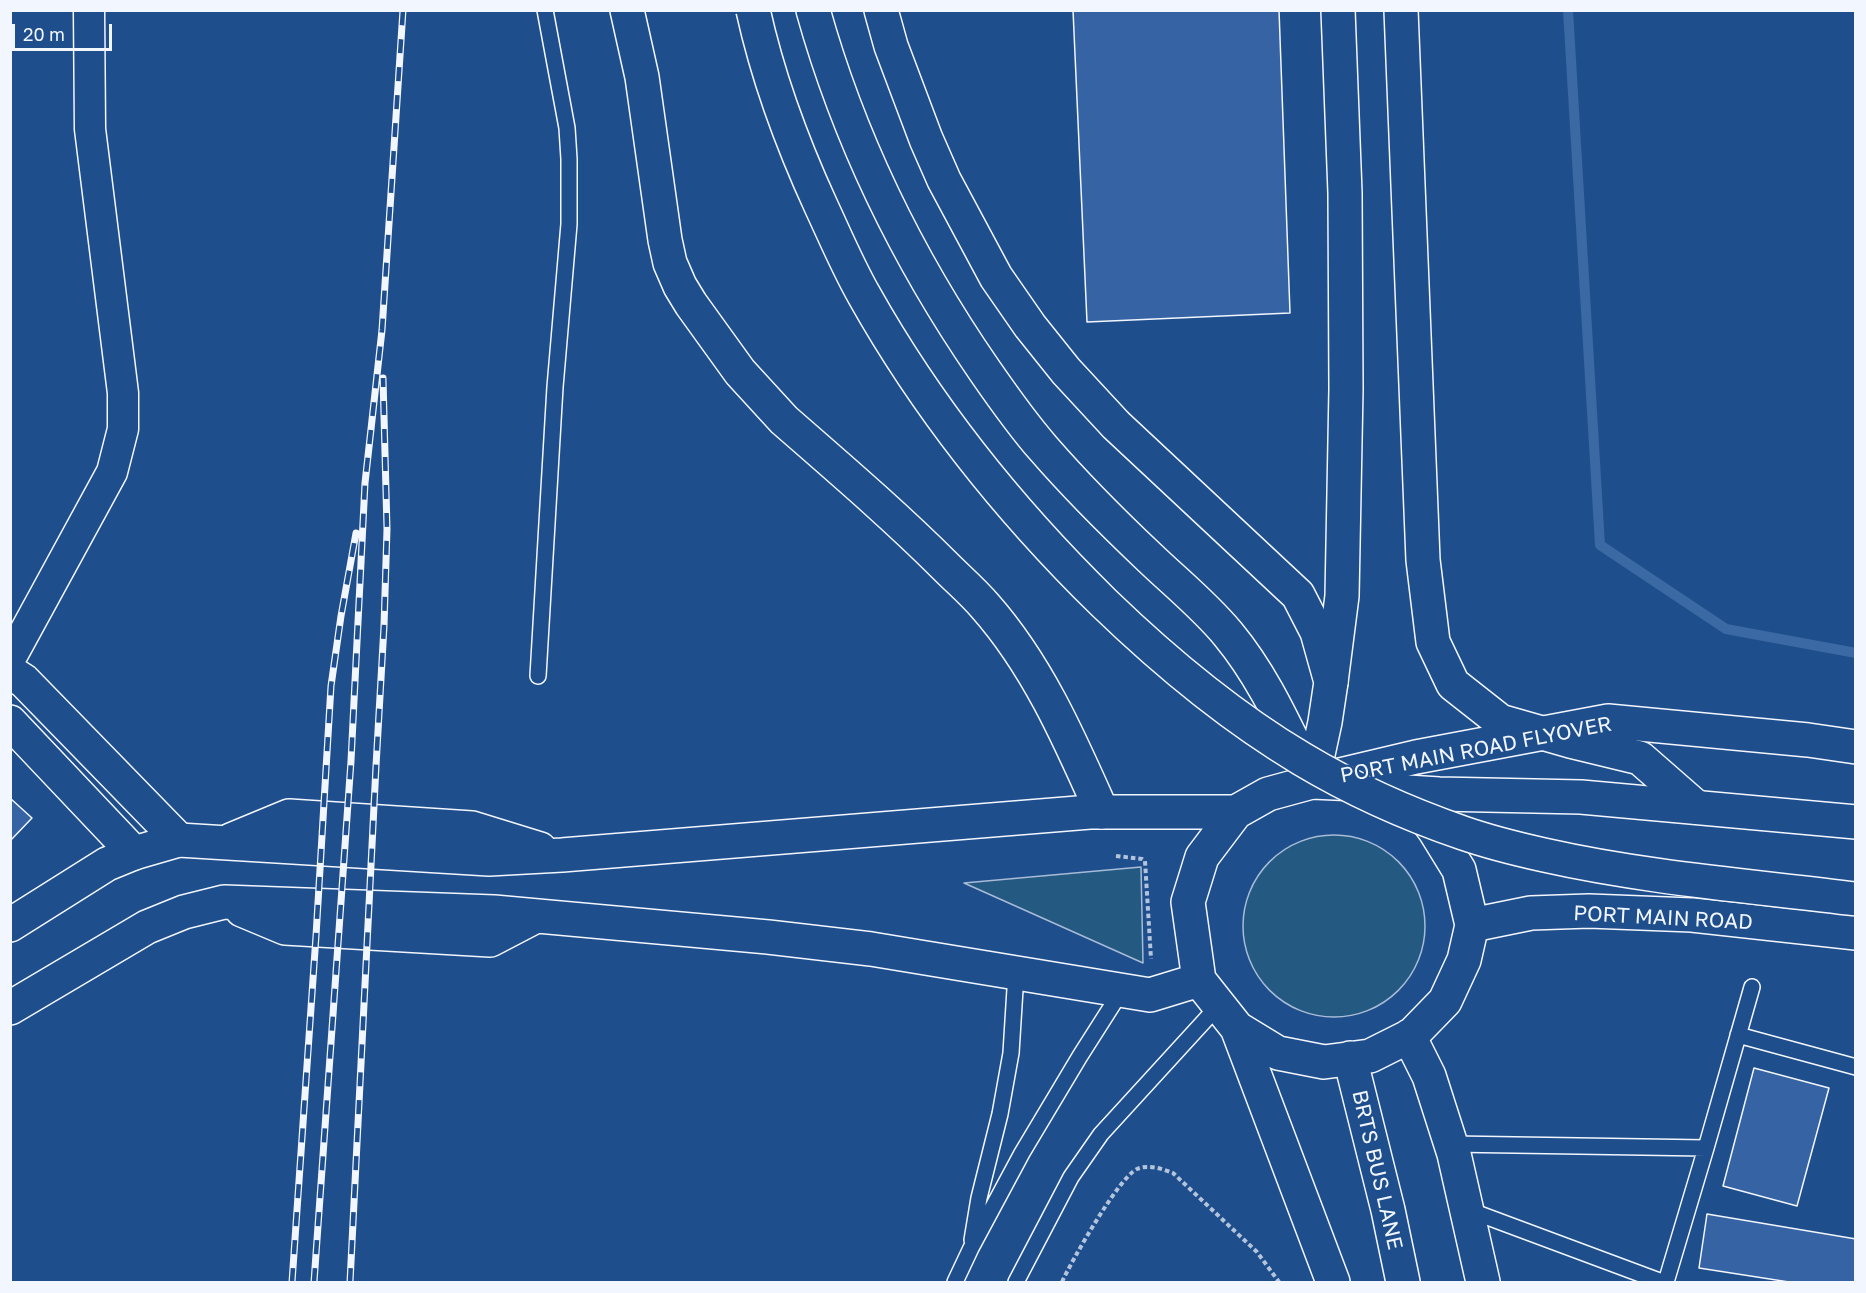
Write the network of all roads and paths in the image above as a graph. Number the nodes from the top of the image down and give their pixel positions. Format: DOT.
graph roads {
  1 [pos="89,10"];
  2 [pos="545,10"];
  3 [pos="627,10"];
  4 [pos="753,10"];
  5 [pos="813,10"];
  6 [pos="881,10"];
  7 [pos="1338,10"];
  8 [pos="1401,10"];
  9 [pos="10,659"];
  10 [pos="10,672"];
  11 [pos="538,676"];
  12 [pos="1331,682"];
  13 [pos="10,722"];
  14 [pos="1543,734"];
  15 [pos="1856,747"];
  16 [pos="1312,782"];
  17 [pos="1407,792"];
  18 [pos="1696,807"];
  19 [pos="1102,812"];
  20 [pos="1236,812"];
  21 [pos="1856,822"];
  22 [pos="179,840"];
  23 [pos="134,853"];
  24 [pos="1116,856"];
  25 [pos="1856,899"];
  26 [pos="10,925"];
  27 [pos="1472,925"];
  28 [pos="1856,933"];
  29 [pos="1151,963"];
  30 [pos="1016,973"];
  31 [pos="1199,980"];
  32 [pos="1752,987"];
  33 [pos="1122,990"];
  34 [pos="10,1008"];
  35 [pos="1228,1016"];
  36 [pos="1738,1035"];
  37 [pos="1409,1036"];
  38 [pos="1350,1058"];
  39 [pos="1856,1067"];
  40 [pos="1450,1144"];
  41 [pos="1706,1148"];
  42 [pos="1466,1209"];
  43 [pos="971,1248"];
  44 [pos="955,1282"];
  45 [pos="1016,1282"];
  46 [pos="1062,1282"];
  47 [pos="1279,1282"];
  48 [pos="1333,1282"];
  49 [pos="1403,1282"];
  50 [pos="1483,1282"];
  51 [pos="1664,1282"];
  1 -- 9 [label="street"];
  2 -- 11 [label="lane"];
  3 -- 19 [label="main road"];
  4 -- 25 [label="main road, bridge"];
  5 -- 16 [label="main road"];
  6 -- 12 [label="main road"];
  7 -- 12 [label="main road"];
  8 -- 14 [label="main road"];
  10 -- 22 [label="main road"];
  12 -- 16 [label="main road"];
  13 -- 23 [label="main road"];
  14 -- 15 [label="main road, PORT MAIN ROAD FLYOVER"];
  14 -- 16 [label="main road, PORT MAIN ROAD FLYOVER"];
  14 -- 18 [label="main road"];
  16 -- 17 [label="main road, PORT MAIN ROAD FLYOVER"];
  16 -- 20 [label="main road, PORT MAIN ROAD FLYOVER"];
  17 -- 18 [label="main road, PORT MAIN ROAD FLYOVER"];
  17 -- 27 [label="main road"];
  18 -- 21 [label="main road, PORT MAIN ROAD FLYOVER"];
  19 -- 20 [label="main road"];
  19 -- 22 [label="main road"];
  20 -- 31 [label="main road"];
  22 -- 23 [label="main road"];
  23 -- 26 [label="main road"];
  24 -- 29 [label="path"];
  27 -- 28 [label="main road, PORT MAIN ROAD"];
  27 -- 37 [label="main road"];
  30 -- 33 [label="main road"];
  30 -- 34 [label="main road"];
  30 -- 43 [label="lane"];
  31 -- 33 [label="main road"];
  31 -- 35 [label="main road"];
  32 -- 36 [label="lane"];
  33 -- 43 [label="lane"];
  35 -- 38 [label="main road"];
  35 -- 45 [label="lane"];
  35 -- 48 [label="main road"];
  36 -- 39 [label="lane"];
  36 -- 41 [label="lane"];
  37 -- 38 [label="main road"];
  37 -- 40 [label="main road"];
  38 -- 49 [label="main road, BRTS BUS LANE"];
  40 -- 41 [label="lane"];
  40 -- 42 [label="main road"];
  41 -- 51 [label="lane"];
  42 -- 50 [label="main road"];
  42 -- 51 [label="lane"];
  43 -- 44 [label="lane"];
  46 -- 47 [label="path"];
}
